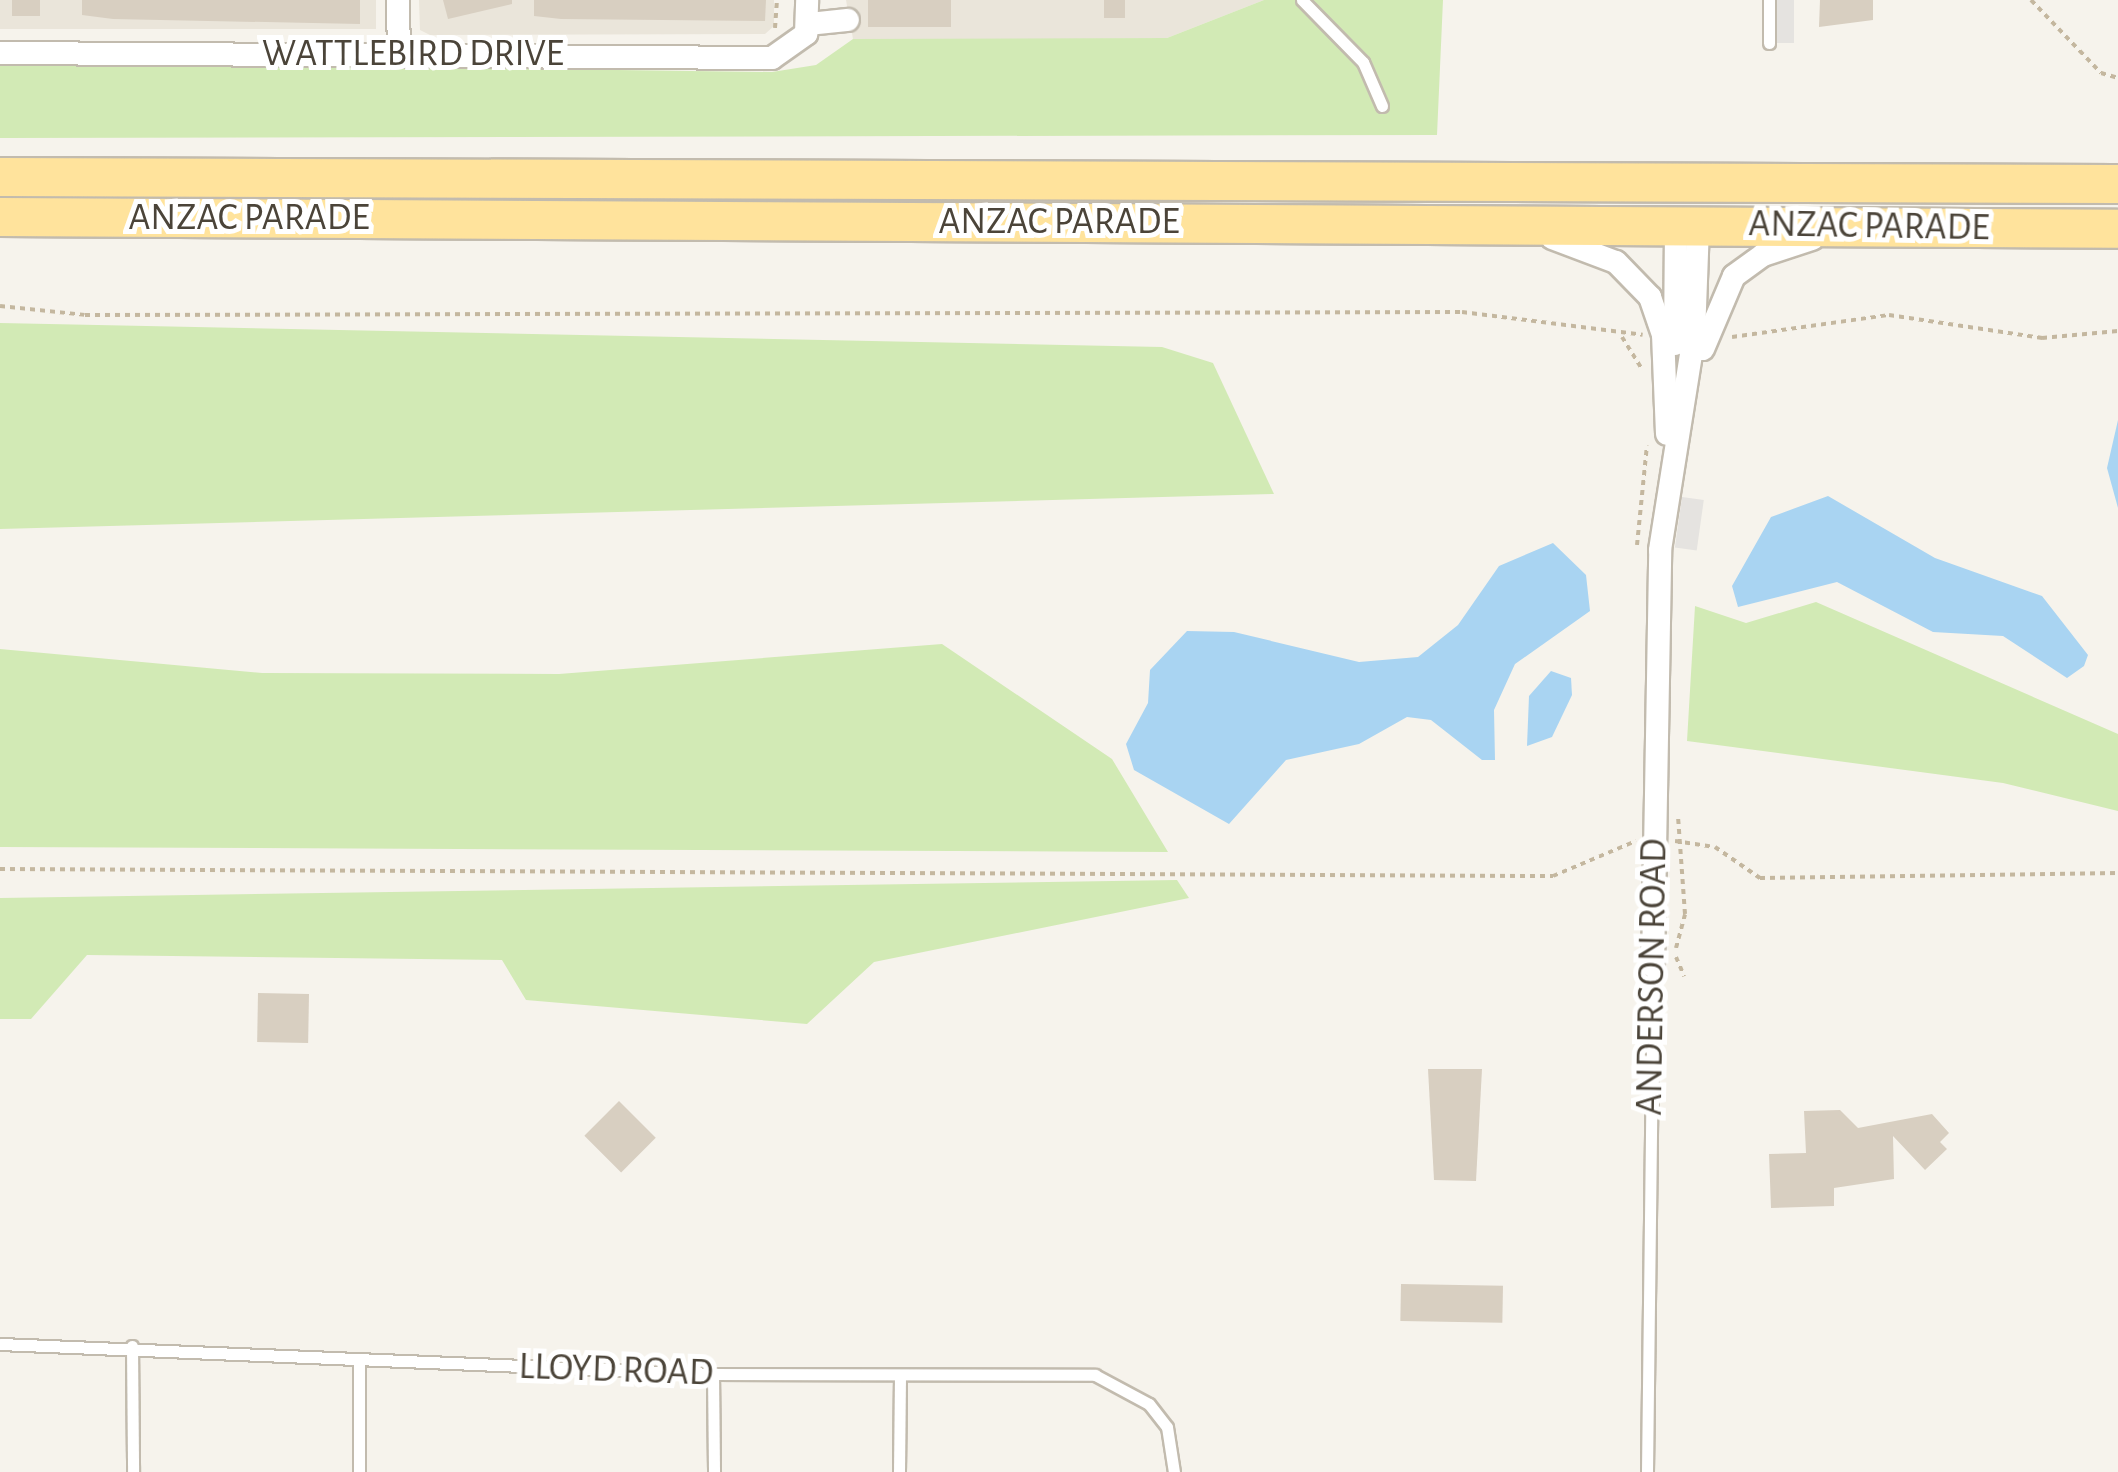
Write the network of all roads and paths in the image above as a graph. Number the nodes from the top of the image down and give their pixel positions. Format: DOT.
graph roads {
  1 [pos="398,0"];
  2 [pos="777,0"];
  3 [pos="1302,0"];
  4 [pos="1769,0"];
  5 [pos="2031,0"];
  6 [pos="808,12"];
  7 [pos="848,20"];
  8 [pos="765,36"];
  9 [pos="1769,42"];
  10 [pos="0,54"];
  11 [pos="399,56"];
  12 [pos="2118,78"];
  13 [pos="1382,106"];
  14 [pos="0,176"];
  15 [pos="1687,183"];
  16 [pos="2118,184"];
  17 [pos="0,217"];
  18 [pos="1687,225"];
  19 [pos="1498,226"];
  20 [pos="1866,227"];
  21 [pos="2118,229"];
  22 [pos="0,306"];
  23 [pos="2118,331"];
  24 [pos="1662,334"];
  25 [pos="1706,335"];
  26 [pos="1622,337"];
  27 [pos="1652,381"];
  28 [pos="1648,428"];
  29 [pos="1669,473"];
  30 [pos="1637,552"];
  31 [pos="1676,806"];
  32 [pos="0,869"];
  33 [pos="2118,873"];
  34 [pos="1553,876"];
  35 [pos="1760,878"];
  36 [pos="1654,966"];
  37 [pos="1684,976"];
  38 [pos="0,1344"];
  39 [pos="132,1346"];
  40 [pos="359,1361"];
  41 [pos="713,1374"];
  42 [pos="900,1379"];
  43 [pos="133,1472"];
  44 [pos="359,1472"];
  45 [pos="714,1472"];
  46 [pos="899,1472"];
  47 [pos="1174,1472"];
  48 [pos="1647,1472"];
  1 -- 11 [label="street"];
  2 -- 8 [label="path"];
  3 -- 13 [label="lane"];
  4 -- 9 [label="lane"];
  5 -- 12 [label="path"];
  6 -- 7 [label="street, WATTLEBIRD DRIVE"];
  6 -- 11 [label="street, WATTLEBIRD DRIVE"];
  10 -- 11 [label="street, WATTLEBIRD DRIVE"];
  14 -- 15 [label="main road, ANZAC PARADE"];
  15 -- 16 [label="main road, ANZAC PARADE"];
  15 -- 18 [label="main road"];
  17 -- 19 [label="main road, ANZAC PARADE"];
  18 -- 19 [label="main road, ANZAC PARADE"];
  18 -- 20 [label="main road, ANZAC PARADE"];
  18 -- 29 [label="street, ANDERSON ROAD"];
  19 -- 24 [label="street, ANDERSON ROAD"];
  20 -- 21 [label="main road, ANZAC PARADE"];
  20 -- 25 [label="street, ANDERSON ROAD"];
  22 -- 26 [label="path"];
  23 -- 25 [label="path"];
  24 -- 26 [label="path"];
  24 -- 29 [label="street, ANDERSON ROAD"];
  25 -- 29 [label="street, ANDERSON ROAD"];
  26 -- 27 [label="path"];
  28 -- 30 [label="path"];
  29 -- 36 [label="street, ANDERSON ROAD"];
  31 -- 37 [label="path"];
  32 -- 34 [label="path"];
  33 -- 35 [label="path"];
  36 -- 48 [label="lane, ANDERSON ROAD"];
  38 -- 39 [label="lane, LLOYD ROAD"];
  39 -- 40 [label="lane, LLOYD ROAD"];
  39 -- 43 [label="lane"];
  40 -- 41 [label="lane, LLOYD ROAD"];
  40 -- 44 [label="lane"];
  41 -- 42 [label="lane, LLOYD ROAD"];
  41 -- 45 [label="lane"];
  42 -- 46 [label="lane"];
  42 -- 47 [label="lane, LLOYD ROAD"];
}
